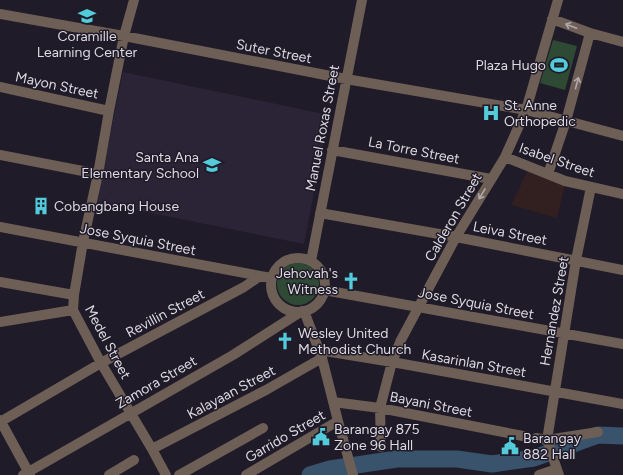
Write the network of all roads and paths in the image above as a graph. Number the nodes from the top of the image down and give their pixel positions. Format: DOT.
graph roads {
  1 [pos="134,0"];
  2 [pos="362,0"];
  3 [pos="558,0"];
  4 [pos="0,14"];
  5 [pos="552,19"];
  6 [pos="590,33"];
  7 [pos="124,36"];
  8 [pos="623,42"];
  9 [pos="346,79"];
  10 [pos="0,87"];
  11 [pos="526,110"];
  12 [pos="108,111"];
  13 [pos="566,121"];
  14 [pos="623,136"];
  15 [pos="332,150"];
  16 [pos="0,155"];
  17 [pos="505,157"];
  18 [pos="98,174"];
  19 [pos="548,174"];
  20 [pos="491,179"];
  21 [pos="592,187"];
  22 [pos="623,194"];
  23 [pos="320,213"];
  24 [pos="0,227"];
  25 [pos="456,237"];
  26 [pos="83,242"];
  27 [pos="576,260"];
  28 [pos="311,261"];
  29 [pos="623,270"];
  30 [pos="260,276"];
  31 [pos="271,278"];
  32 [pos="0,282"];
  33 [pos="324,290"];
  34 [pos="74,295"];
  35 [pos="419,307"];
  36 [pos="74,310"];
  37 [pos="303,311"];
  38 [pos="0,322"];
  39 [pos="564,334"];
  40 [pos="623,344"];
  41 [pos="321,354"];
  42 [pos="392,362"];
  43 [pos="101,363"];
  44 [pos="555,392"];
  45 [pos="333,402"];
  46 [pos="623,404"];
  47 [pos="380,408"];
  48 [pos="131,414"];
  49 [pos="0,421"];
  50 [pos="338,421"];
  51 [pos="263,428"];
  52 [pos="598,432"];
  53 [pos="524,436"];
  54 [pos="536,438"];
  55 [pos="547,442"];
  56 [pos="380,447"];
  57 [pos="152,449"];
  58 [pos="134,460"];
  59 [pos="558,472"];
  60 [pos="352,473"];
  61 [pos="27,474"];
  62 [pos="109,475"];
  63 [pos="166,475"];
  64 [pos="178,475"];
  65 [pos="246,475"];
  66 [pos="539,475"];
  1 -- 7 [label="street, Medel Street"];
  2 -- 9 [label="street, Manuel Roxas Street"];
  3 -- 5 [label="street, Calderon Street"];
  4 -- 7 [label="street, Suter Street"];
  6 -- 5 [label="street, one-way"];
  5 -- 11 [label="street, Calderon Street"];
  6 -- 8 [label="street"];
  13 -- 6 [label="street, one-way"];
  7 -- 9 [label="street, Suter Street"];
  7 -- 12 [label="street, Medel Street"];
  9 -- 11 [label="street, Suter Street"];
  9 -- 15 [label="street, Manuel Roxas Street"];
  10 -- 12 [label="street, Mayon Street"];
  11 -- 13 [label="street, Suter Street"];
  11 -- 17 [label="street, Calderon Street"];
  12 -- 18 [label="street, Medel Street"];
  13 -- 14 [label="street"];
  13 -- 19 [label="street"];
  15 -- 20 [label="street, La Torre Street"];
  15 -- 23 [label="street, Manuel Roxas Street"];
  16 -- 18 [label="street"];
  17 -- 19 [label="street, Isabel Street"];
  17 -- 20 [label="street, Calderon Street"];
  18 -- 26 [label="street, Medel Street"];
  19 -- 21 [label="street, Isabel Street"];
  20 -- 25 [label="street, Calderon Street, one-way"];
  21 -- 22 [label="street, Isabel Street"];
  21 -- 27 [label="street, Hernandez Street"];
  23 -- 25 [label="street, Leiva Street"];
  23 -- 28 [label="street, Manuel Roxas Street"];
  24 -- 26 [label="street, Jose Syquia Street"];
  25 -- 27 [label="street, Leiva Street"];
  25 -- 35 [label="street, Calderon Street"];
  26 -- 30 [label="street, Jose Syquia Street"];
  26 -- 34 [label="street, Medel Street"];
  27 -- 29 [label="street, Leiva Street"];
  27 -- 39 [label="street, Hernandez Street"];
  28 -- 31 [label="street"];
  28 -- 33 [label="street"];
  30 -- 31 [label="street, Jose Syquia Street"];
  30 -- 43 [label="street, Revillin Street"];
  31 -- 37 [label="street"];
  32 -- 34 [label="street"];
  33 -- 35 [label="street, Jose Syquia Street"];
  33 -- 37 [label="street"];
  34 -- 36 [label="street, Medel Street"];
  35 -- 39 [label="street, Jose Syquia Street"];
  35 -- 42 [label="street, Calderon Street"];
  36 -- 38 [label="street"];
  36 -- 43 [label="street, Medel Street"];
  37 -- 41 [label="street"];
  37 -- 48 [label="street, Zamora Street"];
  39 -- 40 [label="street, Jose Syquia Street"];
  39 -- 44 [label="street, Hernandez Street"];
  41 -- 42 [label="street, Kasarinlan Street"];
  41 -- 45 [label="street"];
  41 -- 57 [label="street, Kalayaan Street"];
  42 -- 44 [label="street, Kasarinlan Street"];
  42 -- 47 [label="street, Calderon Street"];
  43 -- 48 [label="street, Medel Street"];
  43 -- 49 [label="street, Revillin Street"];
  44 -- 46 [label="street, Kasarinlan Street"];
  44 -- 55 [label="street, Hernandez Street"];
  45 -- 47 [label="street, Bayani Street"];
  45 -- 50 [label="street"];
  47 -- 53 [label="street, Bayani Street"];
  47 -- 56 [label="street, Calderon Street"];
  48 -- 57 [label="street, Medel Street"];
  48 -- 61 [label="street, Zamora Street"];
  49 -- 61 [label="street"];
  50 -- 60 [label="street"];
  50 -- 65 [label="street, Garrido Street"];
  51 -- 64 [label="street"];
  52 -- 55 [label="street"];
  54 -- 55 [label="street"];
  55 -- 59 [label="street"];
  57 -- 63 [label="street, Medel Street"];
  58 -- 62 [label="street"];
  59 -- 66 [label="street"];
}
